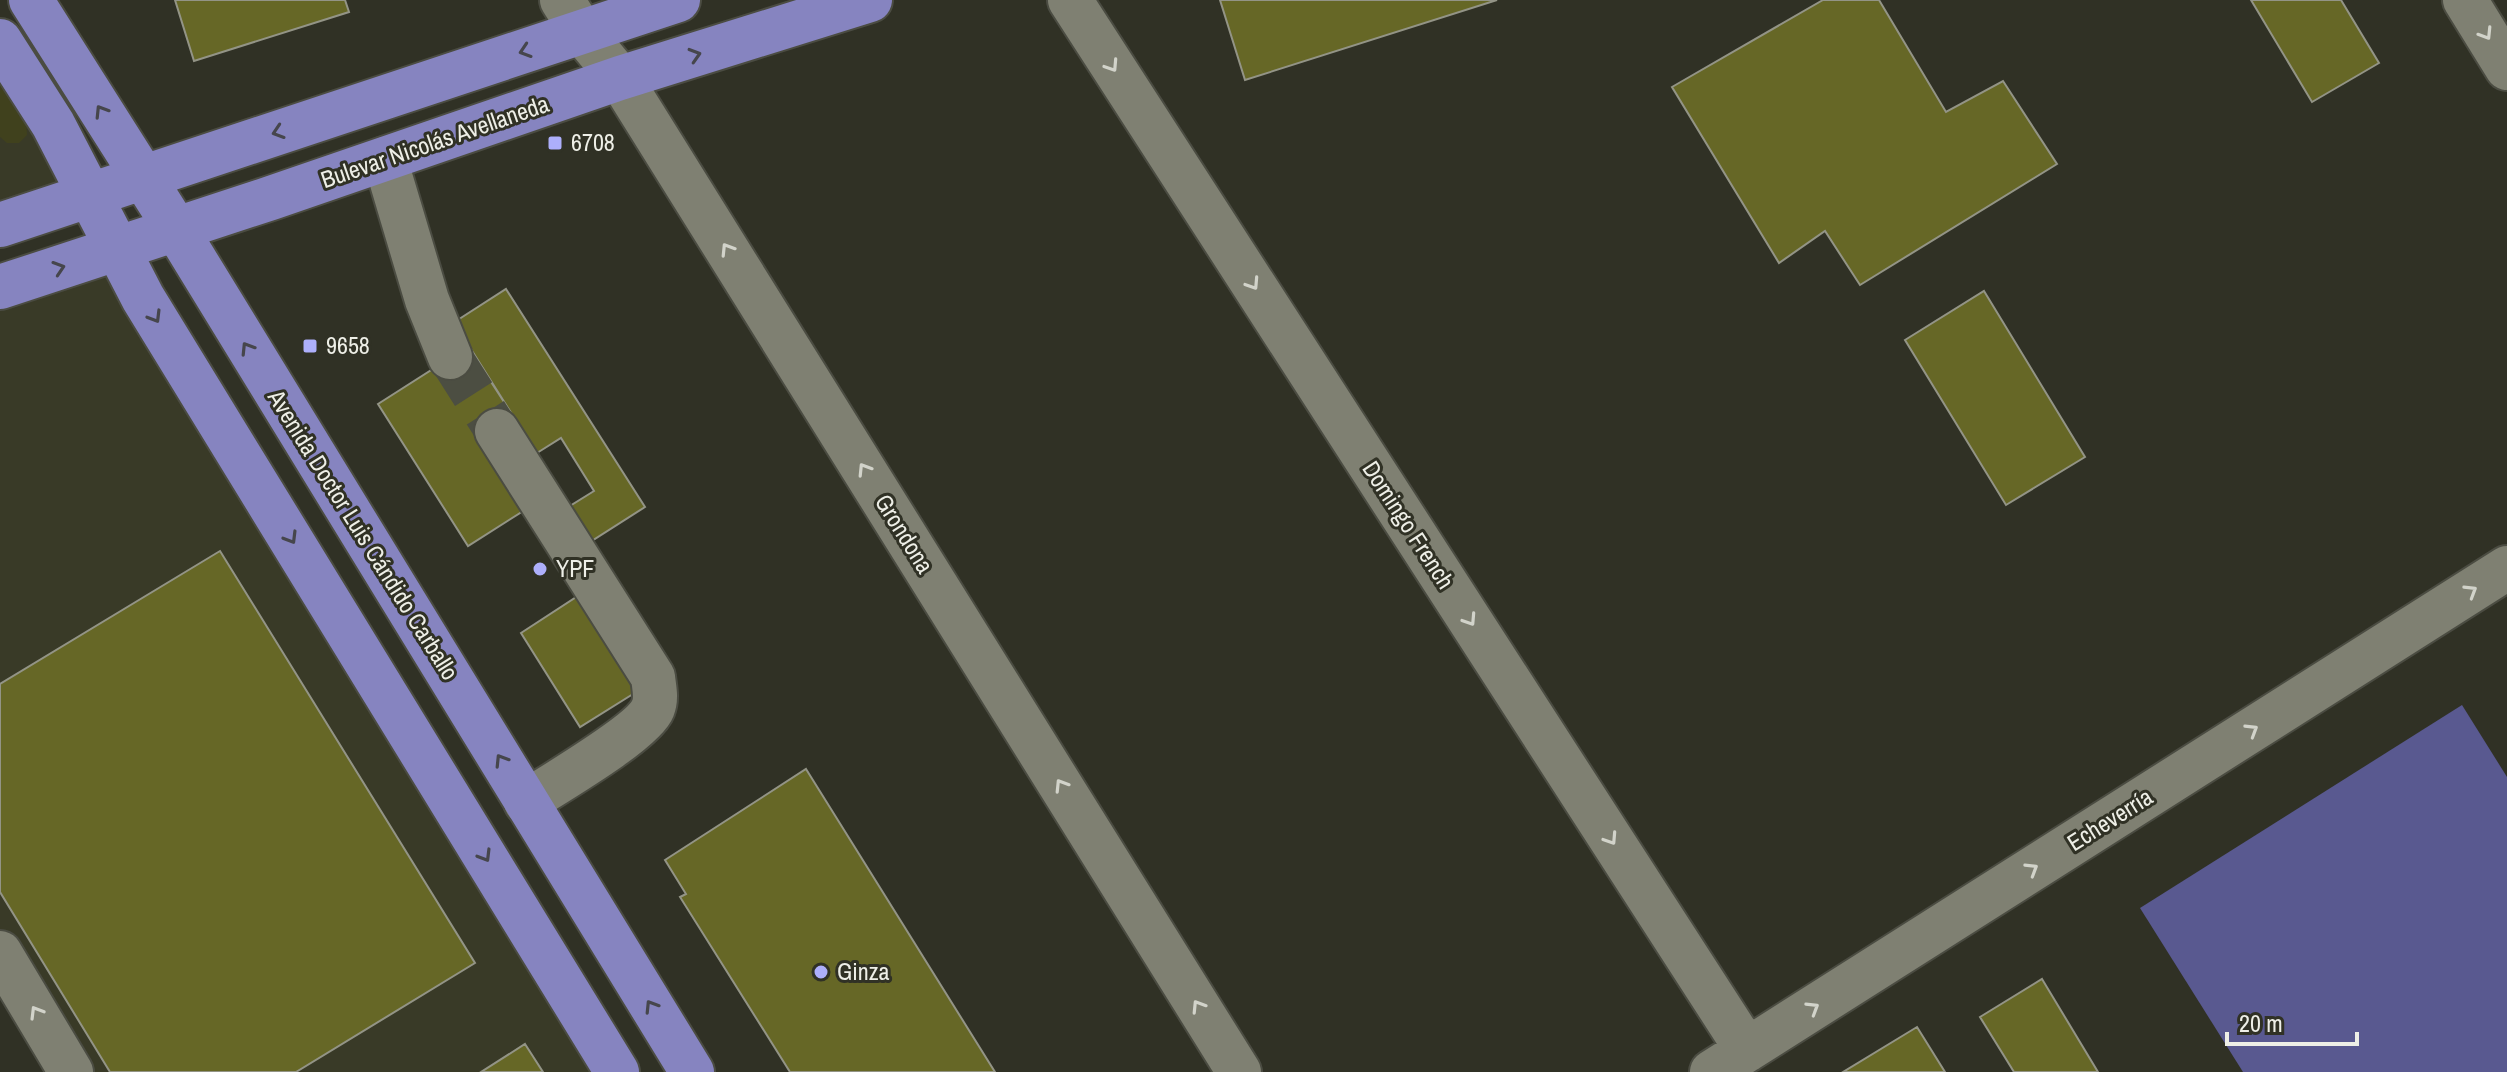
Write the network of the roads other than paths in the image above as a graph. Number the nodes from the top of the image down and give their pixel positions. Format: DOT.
graph roads {
  1 [pos="31,0"];
  2 [pos="678,0"];
  3 [pos="870,0"];
  4 [pos="1070,0"];
  5 [pos="2465,0"];
  6 [pos="572,16"];
  7 [pos="0,41"];
  8 [pos="2507,68"];
  9 [pos="620,78"];
  10 [pos="385,159"];
  11 [pos="142,177"];
  12 [pos="90,195"];
  13 [pos="0,225"];
  14 [pos="176,229"];
  15 [pos="117,248"];
  16 [pos="0,287"];
  17 [pos="450,357"];
  18 [pos="497,431"];
  19 [pos="2507,568"];
  20 [pos="526,802"];
  21 [pos="0,953"];
  22 [pos="1730,1061"];
  23 [pos="71,1072"];
  24 [pos="617,1072"];
  25 [pos="692,1072"];
  26 [pos="1239,1072"];
  11 -- 1 [label="main road, Avenida Doctor Luis Cándido Carballo, one-way"];
  2 -- 6 [label="main road"];
  9 -- 3 [label="main road, Bulevar Nicolás Avellaneda, one-way"];
  4 -- 22 [label="street, Domingo French, one-way"];
  5 -- 8 [label="street, one-way"];
  6 -- 9 [label="street, Grondona"];
  6 -- 11 [label="main road, one-way"];
  7 -- 12 [label="main road"];
  9 -- 10 [label="main road, Bulevar Nicolás Avellaneda"];
  26 -- 9 [label="street, Grondona, one-way"];
  10 -- 14 [label="main road, Bulevar Nicolás Avellaneda"];
  10 -- 17 [label="street"];
  11 -- 12 [label="main road"];
  11 -- 14 [label="main road, Avenida Doctor Luis Cándido Carballo"];
  12 -- 13 [label="main road"];
  12 -- 15 [label="main road"];
  14 -- 15 [label="main road, Bulevar Nicolás Avellaneda"];
  20 -- 14 [label="main road, Avenida Doctor Luis Cándido Carballo, one-way"];
  16 -- 15 [label="main road, Bulevar Nicolás Avellaneda, one-way"];
  15 -- 24 [label="main road, one-way"];
  18 -- 20 [label="street"];
  22 -- 19 [label="street, Echeverría, one-way"];
  25 -- 20 [label="main road, Avenida Doctor Luis Cándido Carballo, one-way"];
  23 -- 21 [label="street, one-way"];
}
